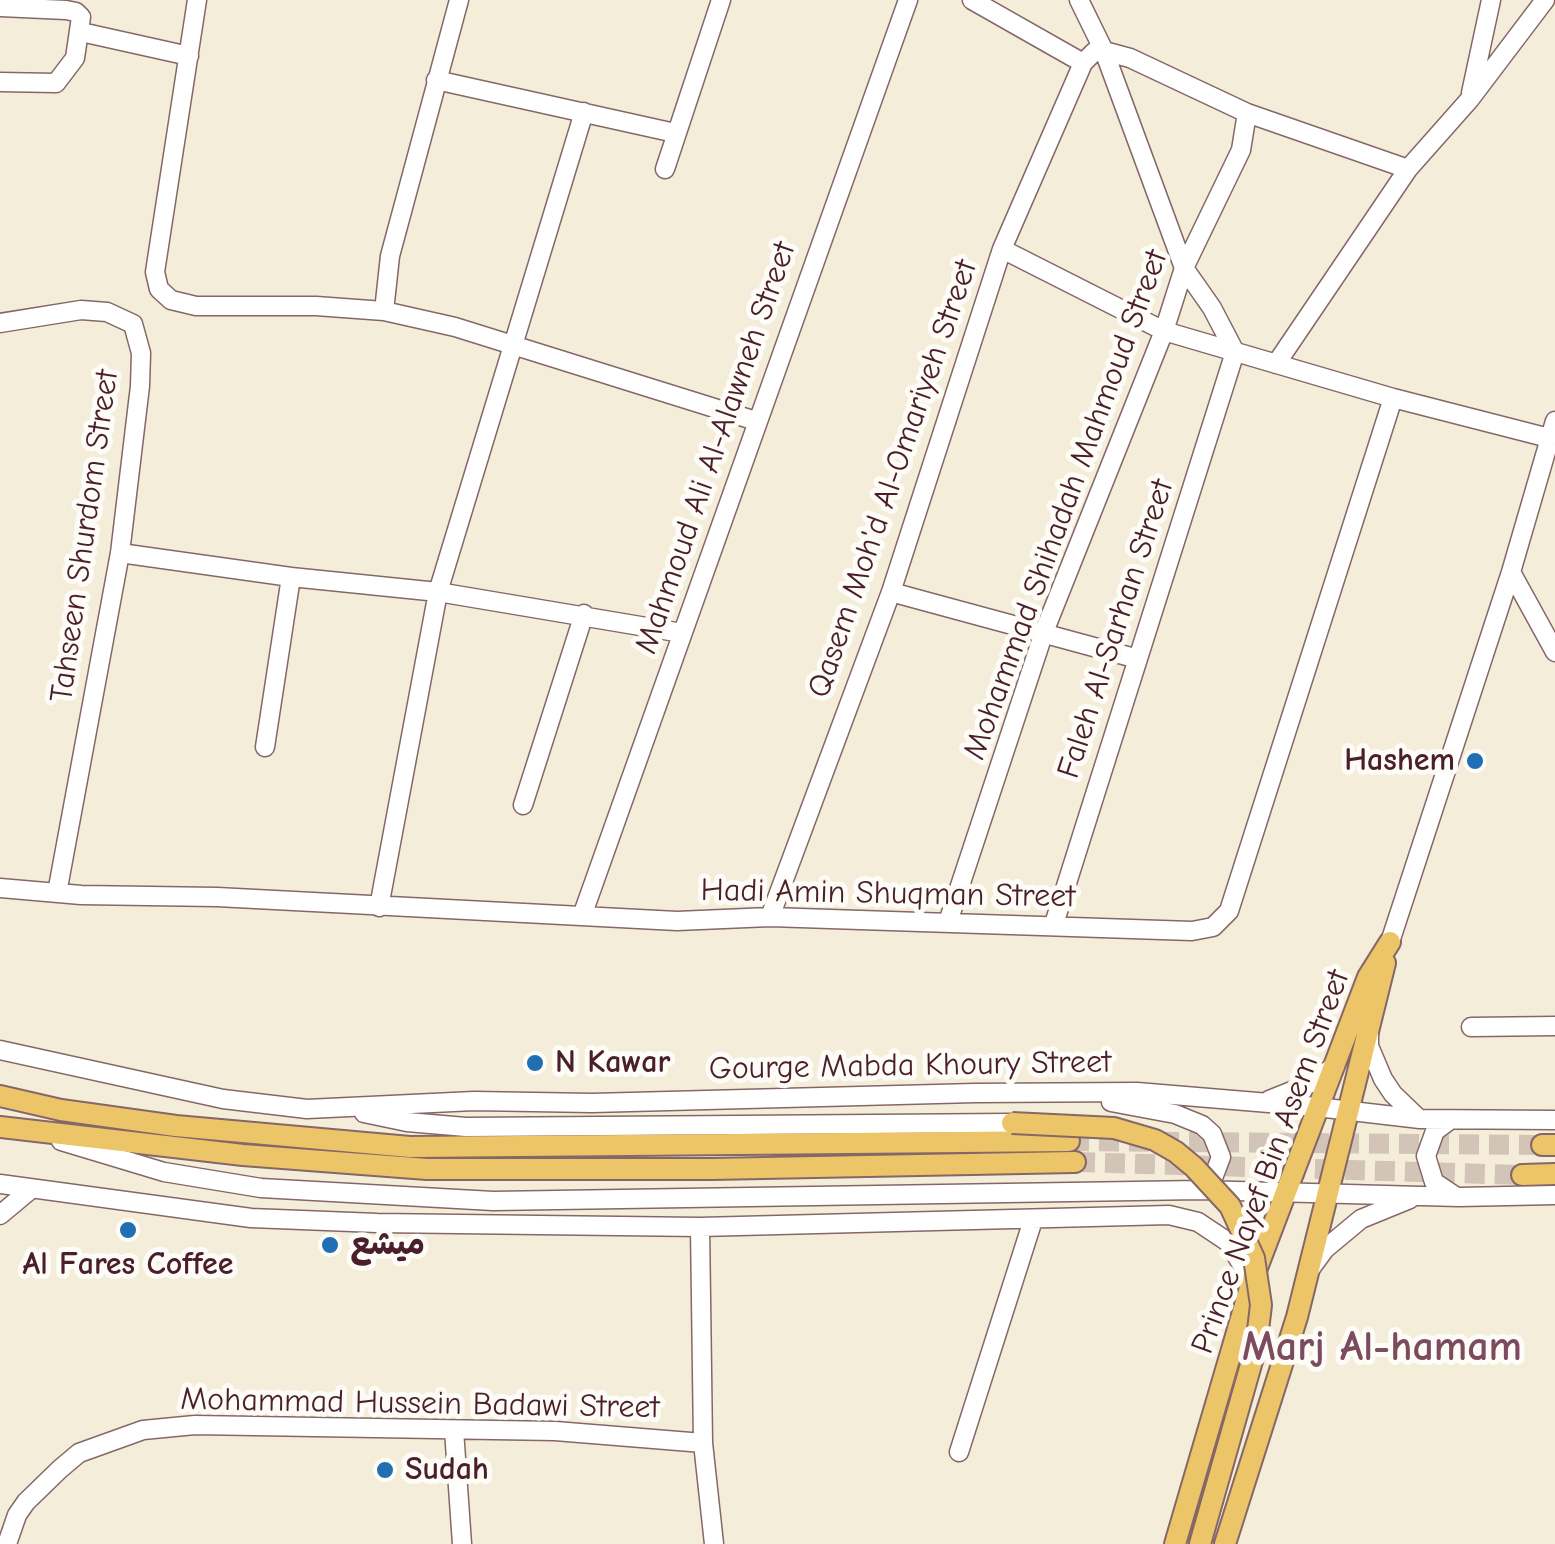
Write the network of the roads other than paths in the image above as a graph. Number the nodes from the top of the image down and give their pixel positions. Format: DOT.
graph roads {
  1 [pos="197,0"];
  2 [pos="459,0"];
  3 [pos="721,0"];
  4 [pos="908,0"];
  5 [pos="972,0"];
  6 [pos="1079,0"];
  7 [pos="1491,0"];
  8 [pos="1545,0"];
  9 [pos="0,7"];
  10 [pos="81,32"];
  11 [pos="1104,50"];
  12 [pos="189,56"];
  13 [pos="1083,64"];
  14 [pos="436,80"];
  15 [pos="0,82"];
  16 [pos="1470,99"];
  17 [pos="584,112"];
  18 [pos="1247,114"];
  19 [pos="675,132"];
  20 [pos="665,168"];
  21 [pos="1408,169"];
  22 [pos="1002,249"];
  23 [pos="1184,268"];
  24 [pos="384,311"];
  25 [pos="0,323"];
  26 [pos="1164,331"];
  27 [pos="514,346"];
  28 [pos="1235,352"];
  29 [pos="1276,364"];
  30 [pos="1394,398"];
  31 [pos="756,421"];
  32 [pos="1552,430"];
  33 [pos="120,552"];
  34 [pos="1511,572"];
  35 [pos="291,577"];
  36 [pos="438,592"];
  37 [pos="891,592"];
  38 [pos="584,614"];
  39 [pos="1044,632"];
  40 [pos="682,633"];
  41 [pos="1555,652"];
  42 [pos="1138,659"];
  43 [pos="265,747"];
  44 [pos="522,805"];
  45 [pos="0,888"];
  46 [pos="57,893"];
  47 [pos="379,907"];
  48 [pos="582,916"];
  49 [pos="770,917"];
  50 [pos="948,922"];
  51 [pos="1054,924"];
  52 [pos="1390,942"];
  53 [pos="1555,1026"];
  54 [pos="1470,1027"];
  55 [pos="1368,1029"];
  56 [pos="0,1050"];
  57 [pos="1335,1066"];
  58 [pos="976,1093"];
  59 [pos="0,1096"];
  60 [pos="1255,1102"];
  61 [pos="1317,1107"];
  62 [pos="350,1109"];
  63 [pos="1347,1112"];
  64 [pos="1420,1119"];
  65 [pos="1450,1120"];
  66 [pos="1555,1120"];
  67 [pos="1012,1123"];
  68 [pos="0,1127"];
  69 [pos="32,1132"];
  70 [pos="1522,1174"];
  71 [pos="1555,1174"];
  72 [pos="0,1184"];
  73 [pos="30,1190"];
  74 [pos="1199,1190"];
  75 [pos="1285,1192"];
  76 [pos="1328,1192"];
  77 [pos="1555,1195"];
  78 [pos="1428,1196"];
  79 [pos="1458,1197"];
  80 [pos="608,1200"];
  81 [pos="0,1215"];
  82 [pos="1033,1220"];
  83 [pos="442,1224"];
  84 [pos="700,1227"];
  85 [pos="1310,1268"];
  86 [pos="1252,1281"];
  87 [pos="454,1430"];
  88 [pos="703,1443"];
  89 [pos="958,1452"];
  90 [pos="7,1544"];
  91 [pos="462,1544"];
  92 [pos="714,1544"];
  93 [pos="1175,1544"];
  94 [pos="1200,1544"];
  95 [pos="1225,1544"];
  1 -- 12 [label="street"];
  2 -- 14 [label="street"];
  3 -- 19 [label="street"];
  4 -- 31 [label="street, Mahmoud Ali Al-Alawneh Street"];
  5 -- 13 [label="street"];
  6 -- 11 [label="street"];
  7 -- 16 [label="street"];
  8 -- 16 [label="street"];
  9 -- 10 [label="street"];
  10 -- 12 [label="street"];
  10 -- 15 [label="street"];
  11 -- 13 [label="street"];
  11 -- 18 [label="street"];
  11 -- 23 [label="street"];
  12 -- 24 [label="street"];
  13 -- 22 [label="street, Qasem Moh'd Al-Omariyeh Street"];
  14 -- 17 [label="street"];
  14 -- 24 [label="street"];
  16 -- 21 [label="street"];
  17 -- 19 [label="street"];
  17 -- 27 [label="street"];
  18 -- 21 [label="street"];
  18 -- 23 [label="street, Mohammad Shihadah Mahmoud Street"];
  19 -- 20 [label="street"];
  21 -- 29 [label="street"];
  22 -- 26 [label="street"];
  22 -- 37 [label="street, Qasem Moh'd Al-Omariyeh Street"];
  23 -- 26 [label="street, Mohammad Shihadah Mahmoud Street"];
  23 -- 28 [label="street"];
  24 -- 27 [label="street"];
  25 -- 33 [label="street, Tahseen Shurdom Street"];
  26 -- 28 [label="street"];
  26 -- 39 [label="street, Mohammad Shihadah Mahmoud Street"];
  27 -- 31 [label="street"];
  27 -- 36 [label="street"];
  28 -- 29 [label="street"];
  28 -- 42 [label="street, Faleh Al-Sarhan Street"];
  29 -- 30 [label="street"];
  30 -- 32 [label="street"];
  30 -- 51 [label="street, Hadi Amin Shuqman Street"];
  31 -- 40 [label="street, Mahmoud Ali Al-Alawneh Street"];
  32 -- 34 [label="street"];
  33 -- 35 [label="street"];
  33 -- 46 [label="street, Tahseen Shurdom Street"];
  34 -- 41 [label="street"];
  34 -- 52 [label="street"];
  35 -- 36 [label="street"];
  35 -- 43 [label="street"];
  36 -- 38 [label="street"];
  36 -- 47 [label="street"];
  37 -- 39 [label="street"];
  37 -- 49 [label="street, Qasem Moh'd Al-Omariyeh Street"];
  38 -- 40 [label="street"];
  38 -- 44 [label="street"];
  39 -- 42 [label="street"];
  39 -- 50 [label="street, Mohammad Shihadah Mahmoud Street"];
  40 -- 48 [label="street, Mahmoud Ali Al-Alawneh Street"];
  42 -- 51 [label="street, Faleh Al-Sarhan Street"];
  45 -- 46 [label="street, Hadi Amin Shuqman Street"];
  46 -- 47 [label="street, Hadi Amin Shuqman Street"];
  47 -- 48 [label="street, Hadi Amin Shuqman Street"];
  48 -- 49 [label="street, Hadi Amin Shuqman Street"];
  49 -- 50 [label="street, Hadi Amin Shuqman Street"];
  50 -- 51 [label="street, Hadi Amin Shuqman Street"];
  52 -- 55 [label="main road, Prince Nayef Bin Asem Street"];
  52 -- 57 [label="main road, Prince Nayef Bin Asem Street"];
  53 -- 54 [label="street"];
  55 -- 63 [label="main road, Prince Nayef Bin Asem Street"];
  55 -- 64 [label="street"];
  56 -- 62 [label="street, Gourge Mabda Khoury Street"];
  57 -- 60 [label="street"];
  57 -- 61 [label="main road, Prince Nayef Bin Asem Street"];
  58 -- 60 [label="street, Gourge Mabda Khoury Street"];
  58 -- 62 [label="street, Gourge Mabda Khoury Street"];
  58 -- 74 [label="street"];
  59 -- 69 [label="main road"];
  60 -- 61 [label="street, Gourge Mabda Khoury Street"];
  61 -- 63 [label="street, Gourge Mabda Khoury Street"];
  61 -- 75 [label="main road, Prince Nayef Bin Asem Street"];
  62 -- 67 [label="street"];
  63 -- 64 [label="street, Gourge Mabda Khoury Street"];
  63 -- 76 [label="main road, Prince Nayef Bin Asem Street"];
  64 -- 65 [label="street, Gourge Mabda Khoury Street"];
  65 -- 66 [label="street, Gourge Mabda Khoury Street"];
  65 -- 79 [label="street"];
  67 -- 94 [label="main road, bridge"];
  68 -- 69 [label="main road"];
  69 -- 80 [label="street"];
  70 -- 71 [label="main road"];
  72 -- 73 [label="street"];
  73 -- 81 [label="street"];
  73 -- 83 [label="street"];
  74 -- 75 [label="street"];
  74 -- 80 [label="street"];
  75 -- 76 [label="street"];
  75 -- 86 [label="main road, Prince Nayef Bin Asem Street"];
  76 -- 78 [label="street"];
  76 -- 85 [label="main road, Prince Nayef Bin Asem Street"];
  77 -- 79 [label="street"];
  78 -- 79 [label="street"];
  78 -- 85 [label="street"];
  80 -- 83 [label="street"];
  82 -- 84 [label="street"];
  82 -- 86 [label="street"];
  82 -- 89 [label="street"];
  83 -- 84 [label="street"];
  84 -- 88 [label="street"];
  85 -- 95 [label="main road, Prince Nayef Bin Asem Street"];
  86 -- 93 [label="main road, Prince Nayef Bin Asem Street"];
  87 -- 88 [label="street, Mohammad Hussein Badawi Street"];
  87 -- 90 [label="street, Mohammad Hussein Badawi Street"];
  87 -- 91 [label="street"];
  88 -- 92 [label="street"];
}
